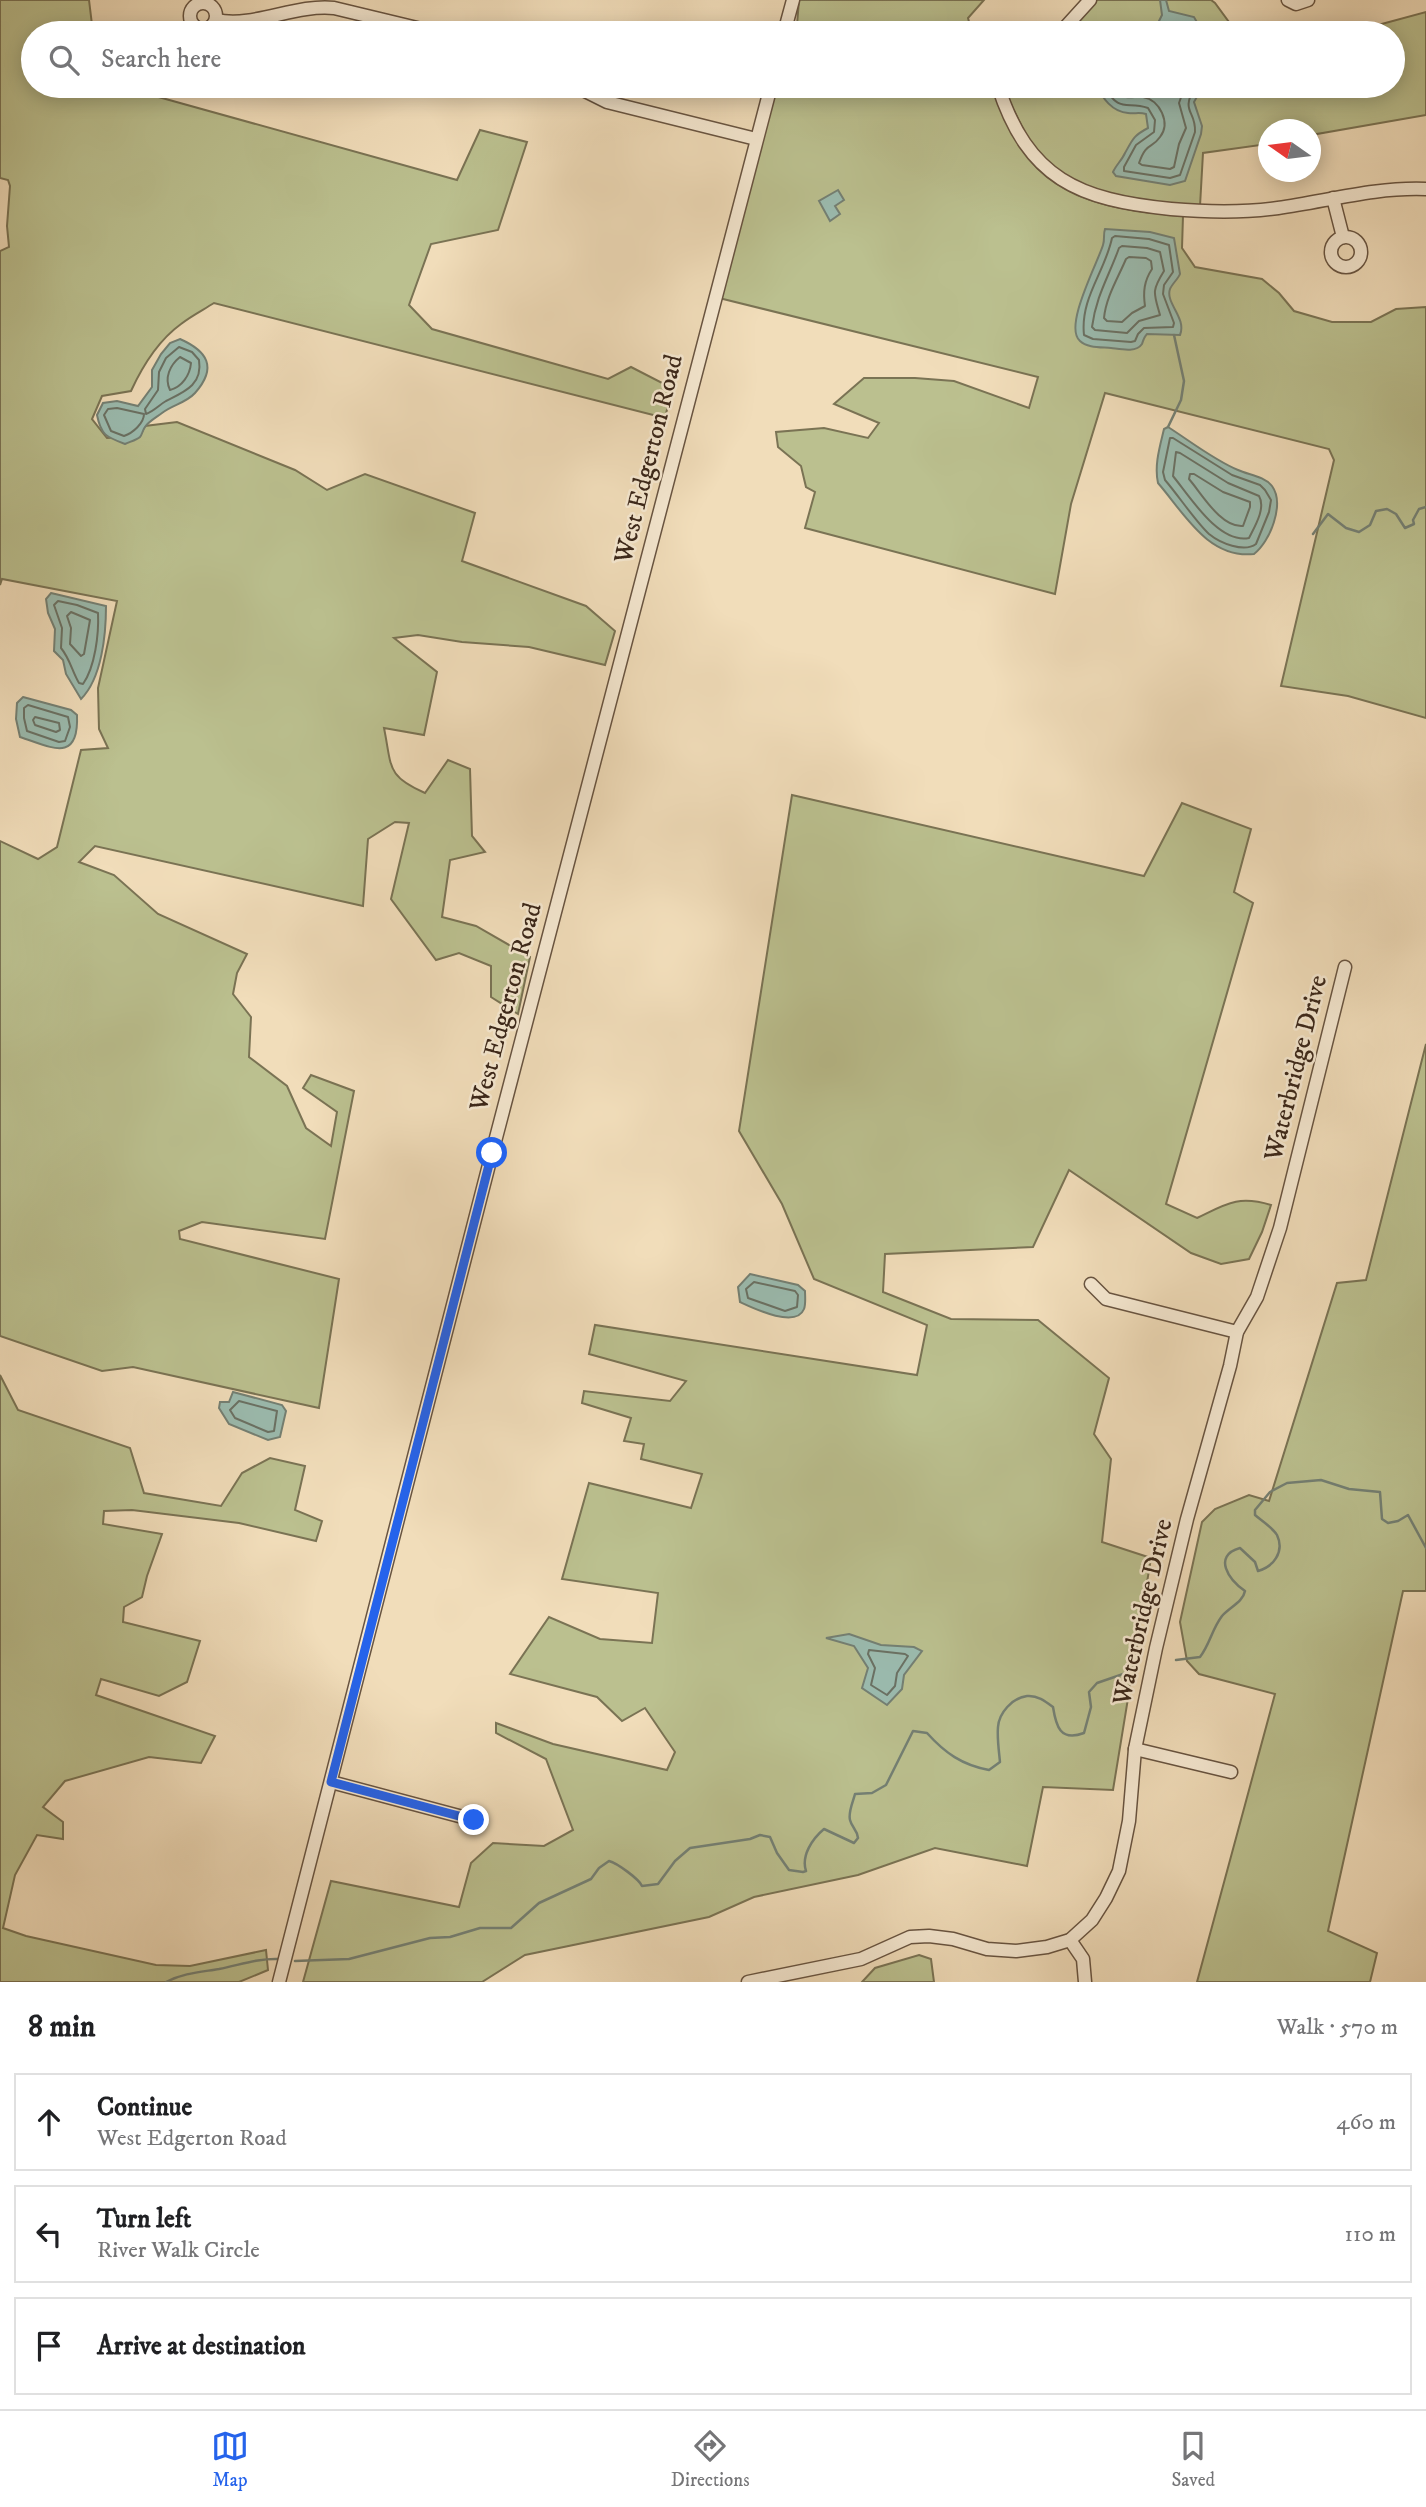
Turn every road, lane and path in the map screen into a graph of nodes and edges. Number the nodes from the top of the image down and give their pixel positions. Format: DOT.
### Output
graph roads {
  1 [pos="793,0"];
  2 [pos="1090,0"];
  3 [pos="1288,0"];
  4 [pos="1308,0"];
  5 [pos="216,20"];
  6 [pos="223,21"];
  7 [pos="247,21"];
  8 [pos="386,21"];
  9 [pos="787,21"];
  10 [pos="1071,21"];
  11 [pos="599,98"];
  12 [pos="768,98"];
  13 [pos="1003,98"];
  14 [pos="756,139"];
  15 [pos="1426,189"];
  16 [pos="1333,198"];
  17 [pos="1343,237"];
  18 [pos="1345,967"];
  19 [pos="1091,1284"];
  20 [pos="1237,1332"];
  21 [pos="1135,1749"];
  22 [pos="1231,1772"];
  23 [pos="331,1782"];
  24 [pos="474,1820"];
  25 [pos="1070,1940"];
  26 [pos="279,1982"];
  27 [pos="748,1982"];
  28 [pos="1085,1982"];
  1 -- 9 [label="street"];
  2 -- 10 [label="street"];
  3 -- 4 [label="street"];
  5 -- 6 [label="street"];
  7 -- 8 [label="street"];
  11 -- 14 [label="street"];
  12 -- 14 [label="street, West Edgerton Road"];
  13 -- 16 [label="street"];
  14 -- 23 [label="street, West Edgerton Road"];
  15 -- 16 [label="street"];
  16 -- 17 [label="street"];
  18 -- 20 [label="street, Waterbridge Drive"];
  19 -- 20 [label="street"];
  20 -- 21 [label="street, Waterbridge Drive"];
  21 -- 22 [label="street"];
  21 -- 25 [label="street, Waterbridge Drive"];
  23 -- 24 [label="street"];
  23 -- 26 [label="street, West Edgerton Road"];
  25 -- 27 [label="street"];
  25 -- 28 [label="street"];
}
